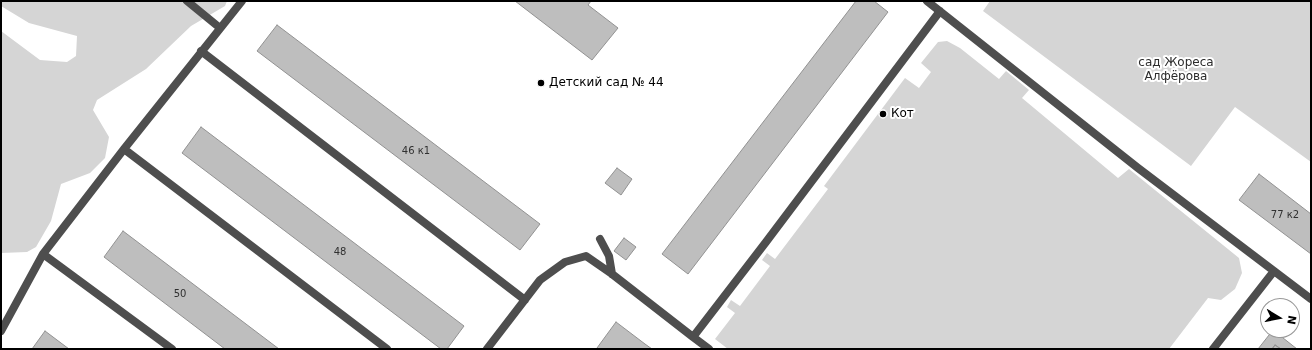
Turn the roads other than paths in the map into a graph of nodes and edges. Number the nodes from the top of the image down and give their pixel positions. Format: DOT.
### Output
graph roads {
  1 [pos="187,1"];
  2 [pos="242,1"];
  3 [pos="927,1"];
  4 [pos="940,11"];
  5 [pos="220,28"];
  6 [pos="202,51"];
  7 [pos="124,149"];
  8 [pos="600,239"];
  9 [pos="43,254"];
  10 [pos="1274,271"];
  11 [pos="612,274"];
  12 [pos="1311,299"];
  13 [pos="525,300"];
  14 [pos="1,331"];
  15 [pos="693,337"];
  16 [pos="172,349"];
  17 [pos="387,349"];
  18 [pos="487,349"];
  19 [pos="709,349"];
  20 [pos="1213,349"];
  1 -- 5 [label="lane"];
  2 -- 5 [label="lane"];
  3 -- 4 [label="lane"];
  4 -- 10 [label="lane"];
  4 -- 15 [label="lane"];
  5 -- 6 [label="lane"];
  6 -- 7 [label="lane"];
  6 -- 13 [label="lane"];
  7 -- 9 [label="lane"];
  7 -- 17 [label="lane"];
  8 -- 11 [label="lane"];
  9 -- 14 [label="lane"];
  9 -- 16 [label="lane"];
  10 -- 12 [label="lane"];
  10 -- 20 [label="lane"];
  11 -- 13 [label="lane"];
  11 -- 15 [label="lane"];
  13 -- 18 [label="lane"];
  15 -- 19 [label="lane"];
}
